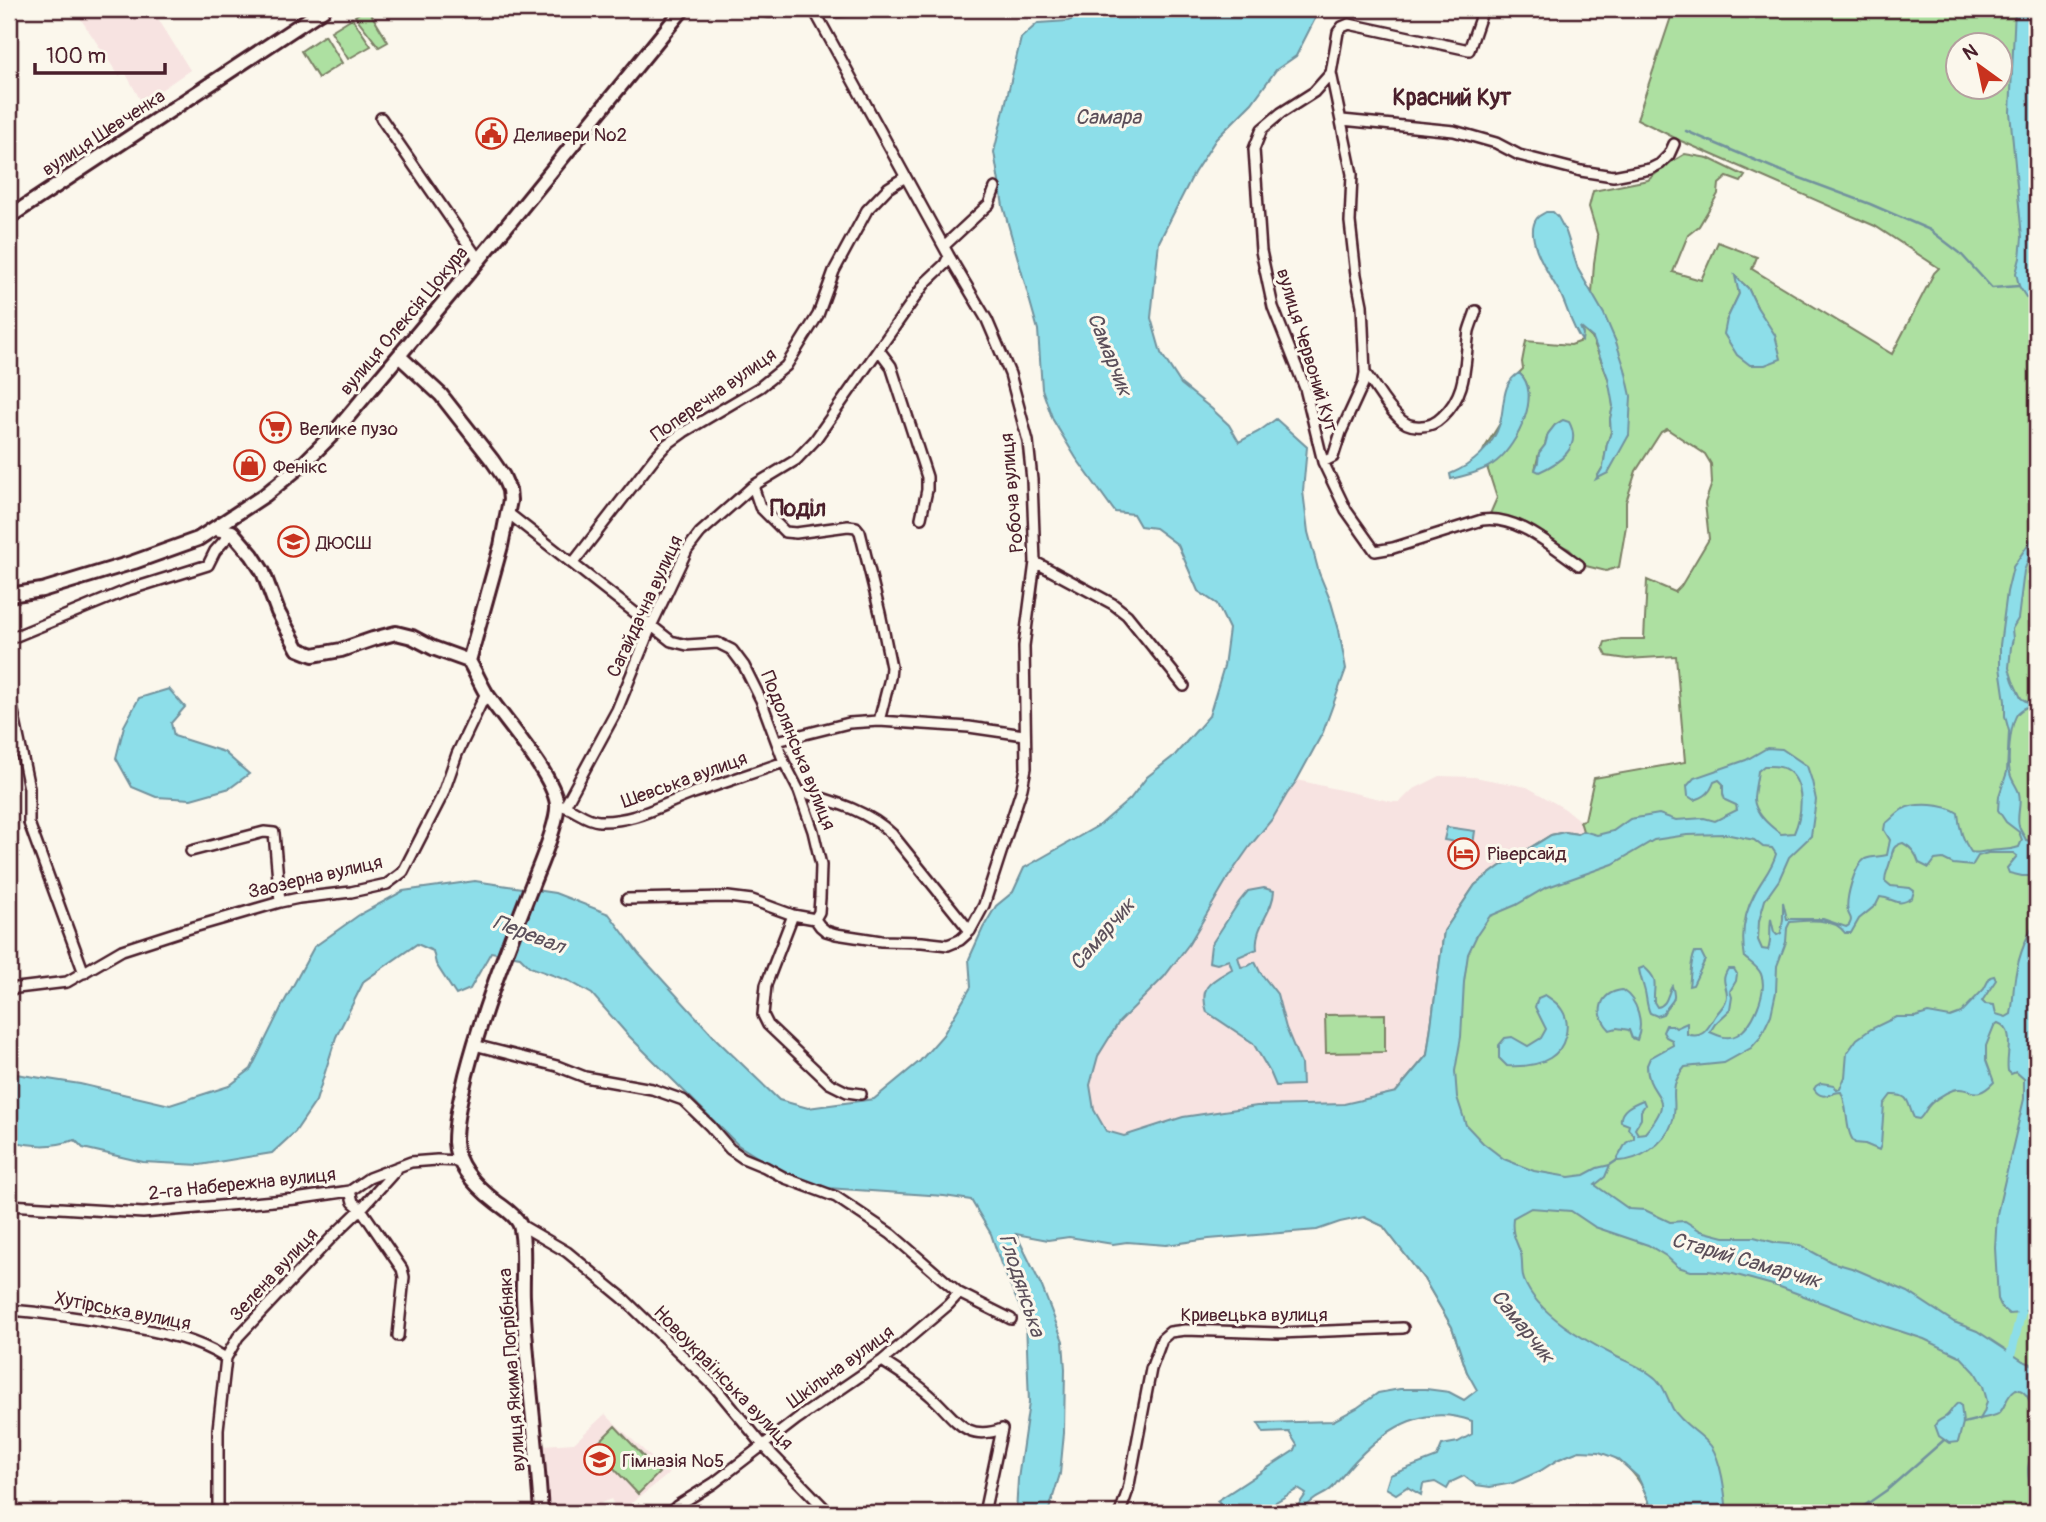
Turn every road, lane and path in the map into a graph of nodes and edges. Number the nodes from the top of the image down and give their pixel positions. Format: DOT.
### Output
graph roads {
  1 [pos="683,9"];
  2 [pos="750,9"];
  3 [pos="780,9"];
  4 [pos="812,9"];
  5 [pos="856,9"];
  6 [pos="1483,9"];
  7 [pos="317,11"];
  8 [pos="1331,73"];
  9 [pos="381,118"];
  10 [pos="1342,120"];
  11 [pos="1674,144"];
  12 [pos="905,177"];
  13 [pos="995,188"];
  14 [pos="9,217"];
  15 [pos="944,246"];
  16 [pos="949,256"];
  17 [pos="479,260"];
  18 [pos="1476,311"];
  19 [pos="879,351"];
  20 [pos="399,356"];
  21 [pos="1365,373"];
  22 [pos="1323,462"];
  23 [pos="753,486"];
  24 [pos="508,513"];
  25 [pos="922,517"];
  26 [pos="216,529"];
  27 [pos="232,532"];
  28 [pos="1035,562"];
  29 [pos="573,563"];
  30 [pos="1579,565"];
  31 [pos="9,595"];
  32 [pos="652,624"];
  33 [pos="9,639"];
  34 [pos="469,660"];
  35 [pos="1184,686"];
  36 [pos="9,692"];
  37 [pos="486,693"];
  38 [pos="879,721"];
  39 [pos="1024,735"];
  40 [pos="777,741"];
  41 [pos="784,762"];
  42 [pos="799,791"];
  43 [pos="561,805"];
  44 [pos="191,850"];
  45 [pos="627,899"];
  46 [pos="280,902"];
  47 [pos="793,915"];
  48 [pos="815,919"];
  49 [pos="970,931"];
  50 [pos="84,973"];
  51 [pos="9,989"];
  52 [pos="474,1045"];
  53 [pos="861,1094"];
  54 [pos="461,1161"];
  55 [pos="399,1166"];
  56 [pos="350,1191"];
  57 [pos="9,1205"];
  58 [pos="361,1209"];
  59 [pos="519,1224"];
  60 [pos="959,1293"];
  61 [pos="9,1310"];
  62 [pos="1011,1319"];
  63 [pos="1403,1328"];
  64 [pos="398,1336"];
  65 [pos="226,1357"];
  66 [pos="882,1361"];
  67 [pos="762,1444"];
  68 [pos="218,1513"];
  69 [pos="541,1513"];
  70 [pos="670,1513"];
  71 [pos="829,1513"];
  72 [pos="984,1513"];
  73 [pos="1120,1513"];
  1 -- 17 [label="street, вулиця Олексія Цокура"];
  2 -- 3 [label="street"];
  4 -- 5 [label="street"];
  4 -- 12 [label="street, Робоча вулиця"];
  6 -- 8 [label="street, вулиця Червоний Кут"];
  7 -- 14 [label="street, вулиця Шевченка"];
  8 -- 10 [label="street, вулиця Червоний Кут"];
  8 -- 22 [label="street, вулиця Червоний Кут"];
  9 -- 17 [label="street"];
  10 -- 11 [label="street"];
  10 -- 21 [label="street, вулиця Червоний Кут"];
  12 -- 15 [label="street, Робоча вулиця"];
  12 -- 29 [label="street, Поперечна вулиця"];
  13 -- 15 [label="street"];
  15 -- 16 [label="street, Робоча вулиця"];
  16 -- 19 [label="street, Сагайдачна вулиця"];
  16 -- 28 [label="street, Робоча вулиця"];
  17 -- 20 [label="street, вулиця Олексія Цокура"];
  18 -- 21 [label="street"];
  19 -- 23 [label="street, Сагайдачна вулиця"];
  19 -- 25 [label="street"];
  20 -- 24 [label="street"];
  20 -- 26 [label="street, вулиця Олексія Цокура"];
  21 -- 22 [label="street, вулиця Червоний Кут"];
  22 -- 30 [label="street, вулиця Червоний Кут"];
  23 -- 32 [label="street, Сагайдачна вулиця"];
  23 -- 38 [label="street"];
  24 -- 29 [label="street, Подолянська вулиця"];
  24 -- 34 [label="street"];
  26 -- 27 [label="street"];
  26 -- 31 [label="street, вулиця Олексія Цокура"];
  27 -- 33 [label="street"];
  27 -- 34 [label="street"];
  28 -- 35 [label="street"];
  28 -- 39 [label="street, Робоча вулиця"];
  29 -- 32 [label="street, Подолянська вулиця"];
  32 -- 40 [label="street, Подолянська вулиця"];
  32 -- 43 [label="street, Сагайдачна вулиця"];
  34 -- 37 [label="street"];
  36 -- 50 [label="street"];
  37 -- 43 [label="street"];
  37 -- 46 [label="street, Заозерна вулиця"];
  38 -- 39 [label="street"];
  38 -- 40 [label="street"];
  39 -- 49 [label="street, Робоча вулиця"];
  40 -- 41 [label="street, Подолянська вулиця"];
  41 -- 42 [label="street, Подолянська вулиця"];
  41 -- 43 [label="street, Шевська вулиця"];
  42 -- 48 [label="street, Подолянська вулиця"];
  42 -- 49 [label="street"];
  43 -- 52 [label="street, Сагайдачна вулиця"];
  44 -- 46 [label="street"];
  45 -- 47 [label="street"];
  46 -- 50 [label="street, Заозерна вулиця"];
  47 -- 48 [label="street"];
  47 -- 53 [label="street"];
  48 -- 49 [label="street"];
  50 -- 51 [label="street, Заозерна вулиця"];
  52 -- 54 [label="street"];
  52 -- 60 [label="street"];
  54 -- 55 [label="street, 2-га Набережна вулиця"];
  54 -- 59 [label="street"];
  55 -- 56 [label="street, 2-га Набережна вулиця"];
  55 -- 58 [label="street, Зелена вулиця"];
  56 -- 57 [label="street, 2-га Набережна вулиця"];
  56 -- 58 [label="street"];
  58 -- 64 [label="street"];
  58 -- 65 [label="street, Зелена вулиця"];
  59 -- 67 [label="street, Новоукраїнська вулиця"];
  59 -- 69 [label="street, вулиця Якима Погрібняка"];
  60 -- 62 [label="street"];
  60 -- 66 [label="street, Шкільна вулиця"];
  61 -- 65 [label="street, Хутірська вулиця"];
  63 -- 73 [label="street, Кривецька вулиця"];
  65 -- 68 [label="street, Зелена вулиця"];
  66 -- 67 [label="street, Шкільна вулиця"];
  66 -- 72 [label="street"];
  67 -- 70 [label="street, Шкільна вулиця"];
  67 -- 71 [label="street, Новоукраїнська вулиця"];
}
